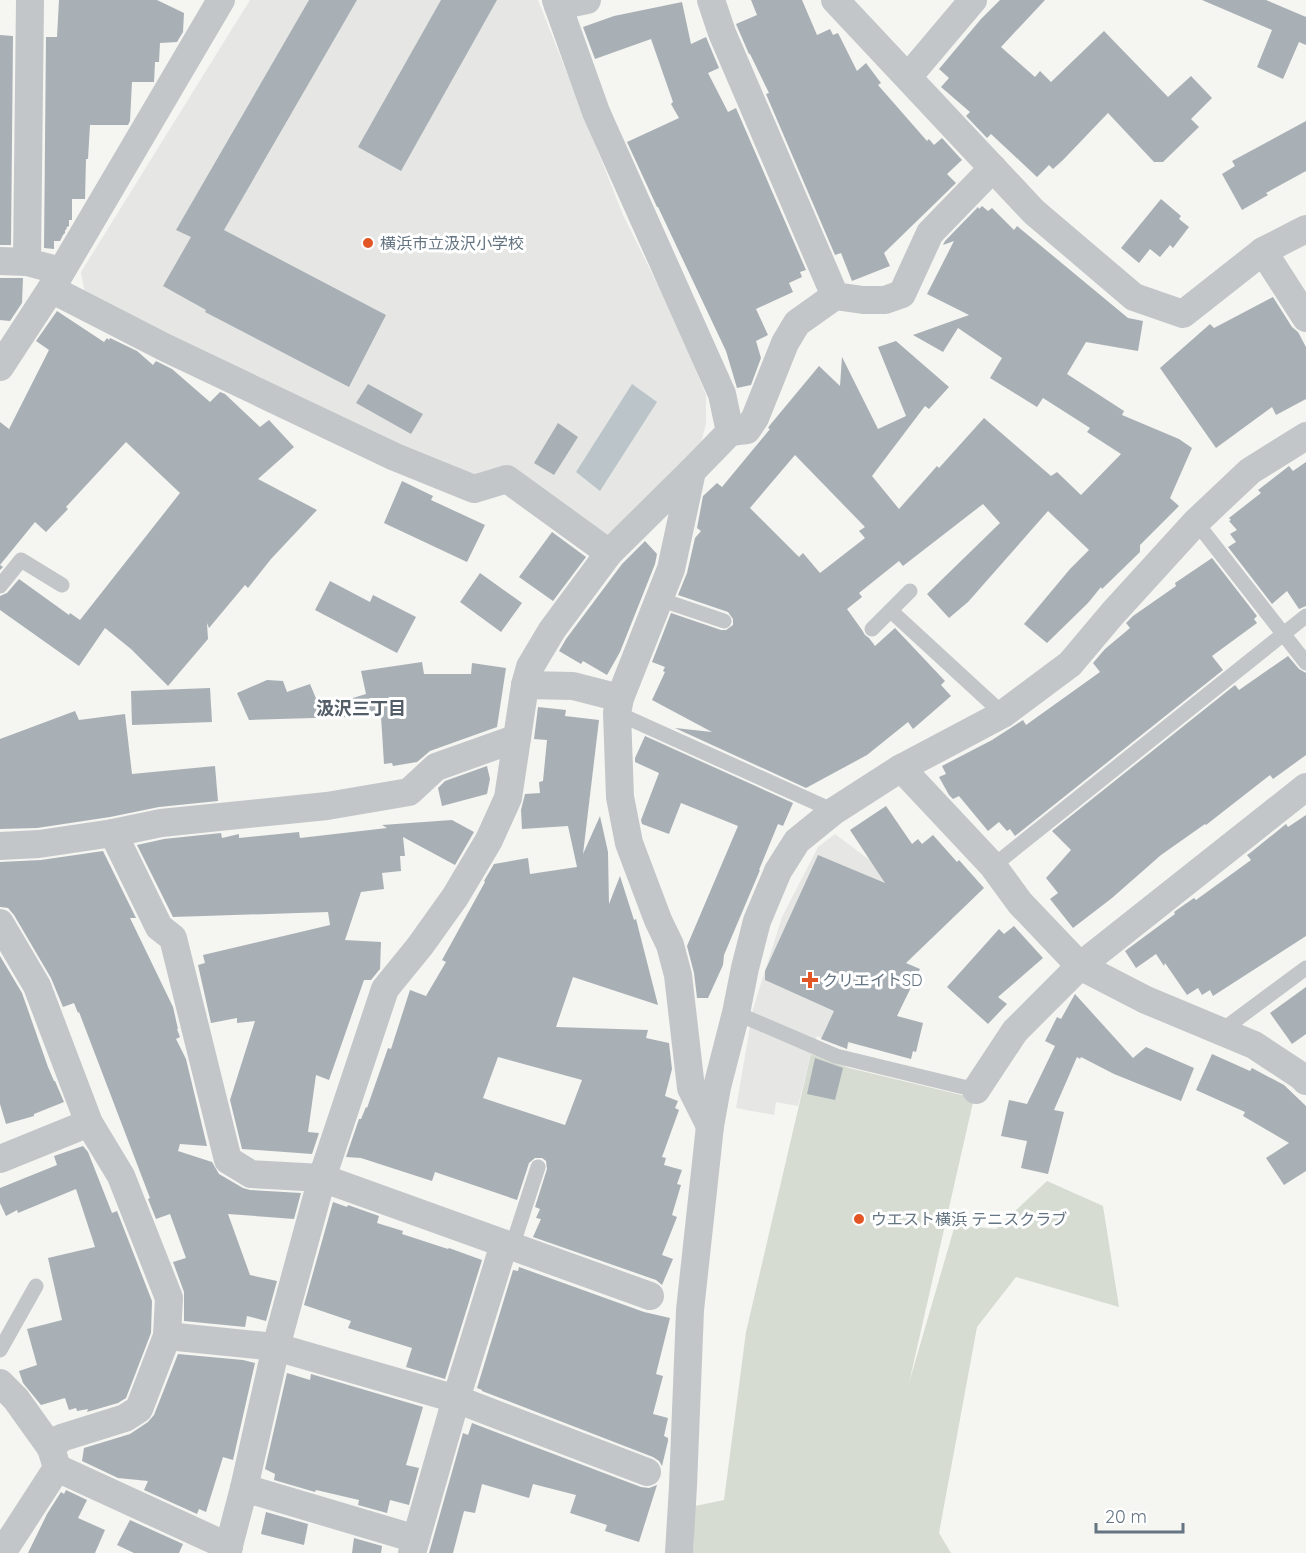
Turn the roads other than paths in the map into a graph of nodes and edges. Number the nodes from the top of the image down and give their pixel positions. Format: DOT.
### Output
graph roads {
  1 [pos="30,0"];
  2 [pos="587,0"];
  3 [pos="711,0"];
  4 [pos="835,0"];
  5 [pos="973,0"];
  6 [pos="210,3"];
  7 [pos="557,3"];
  8 [pos="908,77"];
  9 [pos="993,168"];
  10 [pos="1306,229"];
  11 [pos="1263,251"];
  12 [pos="14,262"];
  13 [pos="56,280"];
  14 [pos="835,296"];
  15 [pos="1306,318"];
  16 [pos="0,368"];
  17 [pos="730,432"];
  18 [pos="1306,436"];
  19 [pos="692,471"];
  20 [pos="1196,522"];
  21 [pos="609,553"];
  22 [pos="62,585"];
  23 [pos="0,586"];
  24 [pos="910,591"];
  25 [pos="659,600"];
  26 [pos="891,611"];
  27 [pos="1306,616"];
  28 [pos="724,621"];
  29 [pos="872,629"];
  30 [pos="1284,633"];
  31 [pos="1306,663"];
  32 [pos="525,685"];
  33 [pos="618,706"];
  34 [pos="1003,714"];
  35 [pos="517,738"];
  36 [pos="902,768"];
  37 [pos="1306,786"];
  38 [pos="834,811"];
  39 [pos="113,833"];
  40 [pos="0,846"];
  41 [pos="993,866"];
  42 [pos="0,923"];
  43 [pos="1080,966"];
  44 [pos="1306,968"];
  45 [pos="736,1013"];
  46 [pos="1221,1031"];
  47 [pos="1306,1081"];
  48 [pos="976,1090"];
  49 [pos="89,1123"];
  50 [pos="710,1126"];
  51 [pos="0,1159"];
  52 [pos="538,1167"];
  53 [pos="322,1178"];
  54 [pos="508,1246"];
  55 [pos="36,1286"];
  56 [pos="650,1296"];
  57 [pos="167,1336"];
  58 [pos="276,1347"];
  59 [pos="0,1350"];
  60 [pos="0,1383"];
  61 [pos="456,1399"];
  62 [pos="54,1458"];
  63 [pos="647,1472"];
  64 [pos="244,1488"];
  65 [pos="414,1546"];
  66 [pos="228,1550"];
  67 [pos="2,1553"];
  68 [pos="679,1553"];
  1 -- 12 [label="street"];
  2 -- 7 [label="street"];
  3 -- 14 [label="street"];
  4 -- 8 [label="street"];
  5 -- 8 [label="street"];
  6 -- 13 [label="street"];
  7 -- 17 [label="street"];
  8 -- 9 [label="street"];
  9 -- 11 [label="street"];
  9 -- 14 [label="street"];
  10 -- 11 [label="street"];
  11 -- 15 [label="street"];
  12 -- 13 [label="street"];
  13 -- 16 [label="street"];
  13 -- 21 [label="street"];
  14 -- 17 [label="street"];
  17 -- 19 [label="street"];
  18 -- 20 [label="street"];
  19 -- 21 [label="street"];
  19 -- 25 [label="street"];
  20 -- 30 [label="lane"];
  20 -- 34 [label="street"];
  21 -- 32 [label="street"];
  22 -- 23 [label="lane"];
  24 -- 26 [label="lane"];
  25 -- 28 [label="lane"];
  25 -- 33 [label="street"];
  26 -- 29 [label="lane"];
  26 -- 34 [label="lane"];
  27 -- 30 [label="lane"];
  30 -- 31 [label="lane"];
  30 -- 41 [label="lane"];
  32 -- 33 [label="street"];
  32 -- 35 [label="street"];
  33 -- 38 [label="lane"];
  33 -- 50 [label="street"];
  34 -- 36 [label="street"];
  35 -- 39 [label="street"];
  35 -- 53 [label="street"];
  36 -- 38 [label="street"];
  36 -- 41 [label="street"];
  37 -- 43 [label="street"];
  38 -- 45 [label="street"];
  39 -- 40 [label="street"];
  39 -- 53 [label="street"];
  41 -- 43 [label="street"];
  42 -- 49 [label="street"];
  43 -- 46 [label="street"];
  43 -- 48 [label="street"];
  44 -- 46 [label="lane"];
  45 -- 48 [label="lane"];
  45 -- 50 [label="street"];
  46 -- 47 [label="street"];
  49 -- 51 [label="street"];
  49 -- 57 [label="street"];
  50 -- 68 [label="street"];
  52 -- 54 [label="lane"];
  53 -- 54 [label="street"];
  53 -- 58 [label="street"];
  54 -- 56 [label="street"];
  54 -- 61 [label="street"];
  55 -- 59 [label="lane"];
  57 -- 58 [label="street"];
  57 -- 62 [label="street"];
  58 -- 61 [label="street"];
  58 -- 64 [label="street"];
  60 -- 62 [label="street"];
  61 -- 63 [label="street"];
  61 -- 65 [label="street"];
  62 -- 66 [label="street"];
  62 -- 67 [label="street"];
  64 -- 65 [label="street"];
  64 -- 66 [label="street"];
}
